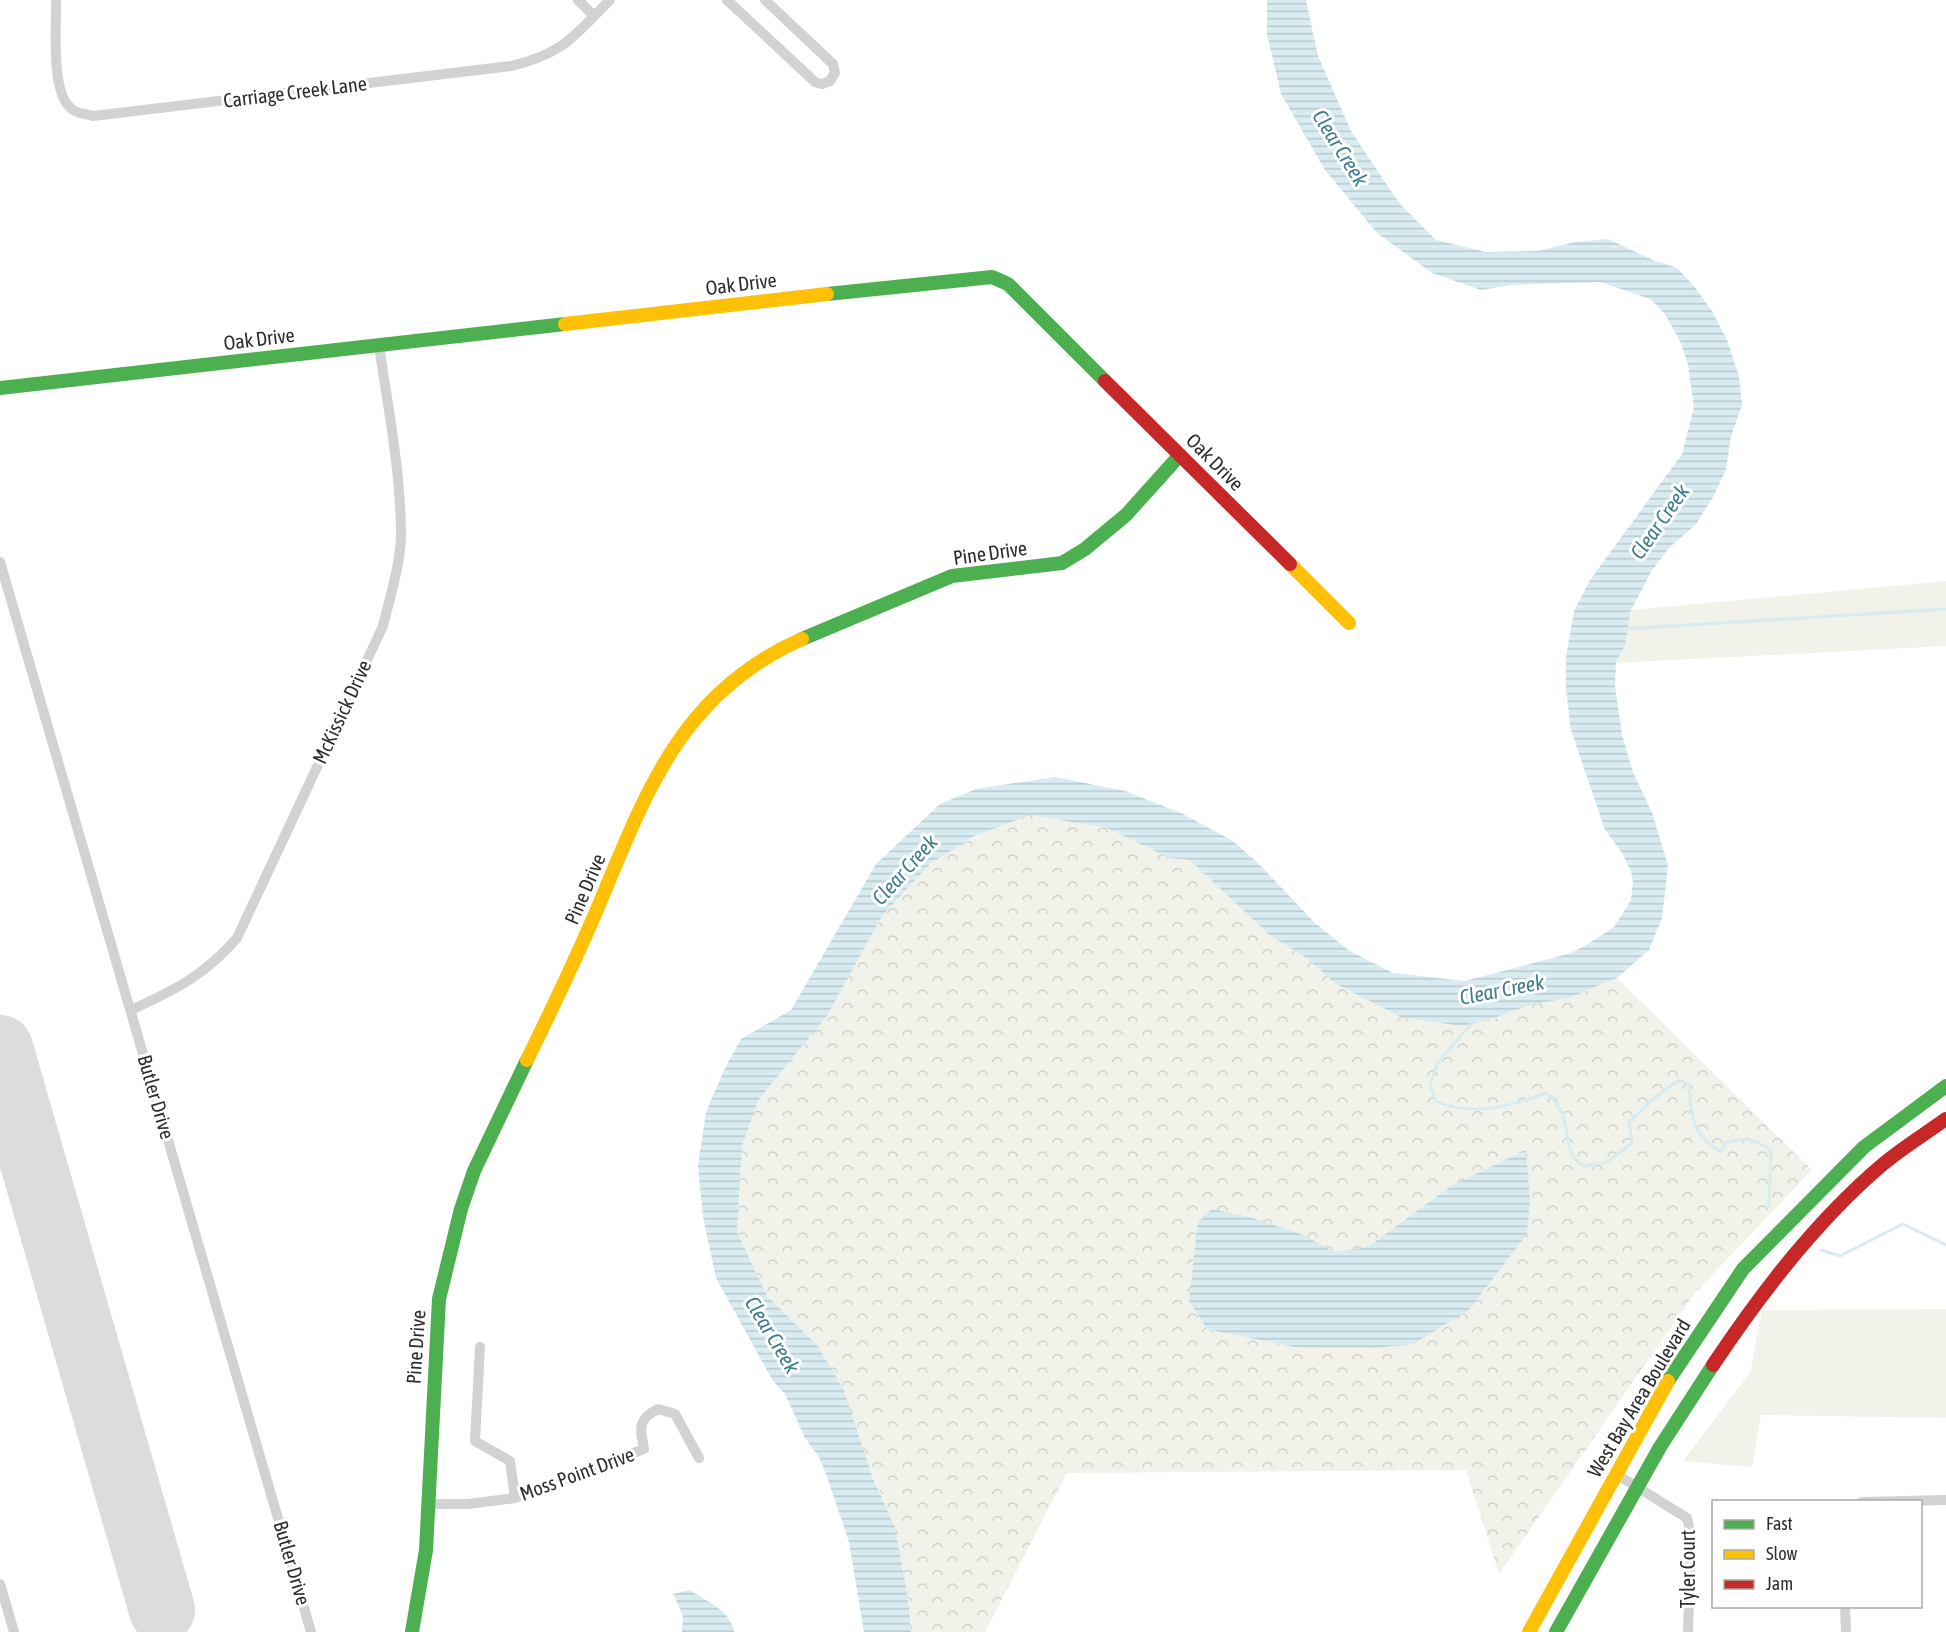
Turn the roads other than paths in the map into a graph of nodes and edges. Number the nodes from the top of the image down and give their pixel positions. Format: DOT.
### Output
graph roads {
  1 [pos="56,0"];
  2 [pos="578,0"];
  3 [pos="610,0"];
  4 [pos="727,0"];
  5 [pos="765,0"];
  6 [pos="594,16"];
  7 [pos="379,345"];
  8 [pos="0,388"];
  9 [pos="1180,454"];
  10 [pos="0,561"];
  11 [pos="1349,623"];
  12 [pos="131,1010"];
  13 [pos="1946,1086"];
  14 [pos="1946,1119"];
  15 [pos="480,1347"];
  16 [pos="699,1458"];
  17 [pos="1616,1474"];
  18 [pos="1636,1486"];
  19 [pos="515,1498"];
  20 [pos="1946,1500"];
  21 [pos="1922,1501"];
  22 [pos="428,1504"];
  23 [pos="0,1584"];
  24 [pos="1845,1608"];
  25 [pos="14,1632"];
  26 [pos="311,1632"];
  27 [pos="412,1632"];
  28 [pos="1528,1632"];
  29 [pos="1556,1632"];
  30 [pos="1688,1632"];
  31 [pos="1846,1632"];
  1 -- 6 [label="street, Carriage Creek Lane"];
  2 -- 6 [label="street"];
  3 -- 6 [label="street, Carriage Creek Lane"];
  4 -- 5 [label="street"];
  7 -- 8 [label="street, Oak Drive"];
  7 -- 9 [label="street, Oak Drive"];
  7 -- 12 [label="street, McKissick Drive"];
  9 -- 11 [label="street, Oak Drive"];
  9 -- 22 [label="street, Pine Drive"];
  10 -- 12 [label="street, Butler Drive"];
  12 -- 26 [label="street, Butler Drive"];
  13 -- 17 [label="street, West Bay Area Boulevard"];
  14 -- 18 [label="street"];
  15 -- 19 [label="street"];
  16 -- 19 [label="street, Moss Point Drive"];
  17 -- 18 [label="street, Tyler Court"];
  17 -- 28 [label="street, West Bay Area Boulevard"];
  18 -- 29 [label="street"];
  18 -- 30 [label="street, Tyler Court"];
  19 -- 22 [label="street, Moss Point Drive"];
  20 -- 21 [label="street"];
  22 -- 27 [label="street, Pine Drive"];
  23 -- 25 [label="street"];
  24 -- 31 [label="street"];
}
